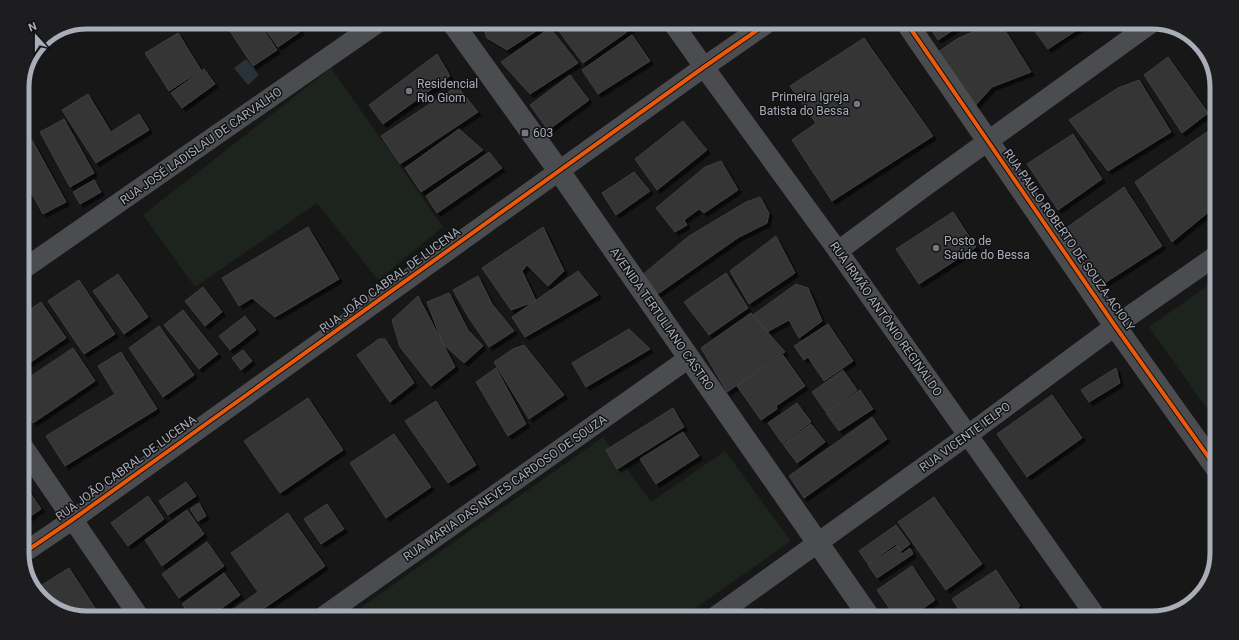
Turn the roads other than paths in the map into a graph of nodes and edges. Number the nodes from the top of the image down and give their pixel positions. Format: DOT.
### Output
graph roads {
  1 [pos="369,29"];
  2 [pos="457,29"];
  3 [pos="677,29"];
  4 [pos="759,29"];
  5 [pos="911,29"];
  6 [pos="1143,29"];
  7 [pos="704,67"];
  8 [pos="989,141"];
  9 [pos="558,171"];
  10 [pos="838,251"];
  11 [pos="1210,260"];
  12 [pos="29,265"];
  13 [pos="1115,326"];
  14 [pos="689,358"];
  15 [pos="968,435"];
  16 [pos="29,456"];
  17 [pos="1210,459"];
  18 [pos="72,520"];
  19 [pos="818,542"];
  20 [pos="29,549"];
  21 [pos="135,611"];
  22 [pos="331,611"];
  23 [pos="723,611"];
  24 [pos="865,611"];
  25 [pos="1092,611"];
  1 -- 12 [label="street, RUA JOSÉ LADISLAU DE CARVALHO"];
  2 -- 9 [label="street, AVENIDA TERTULIANO CASTRO"];
  3 -- 7 [label="street, RUA IRMÃO ANTÔNIO REGINALDO"];
  4 -- 7 [label="street, RUA JOÃO CABRAL DE LUCENA"];
  5 -- 8 [label="street, RUA PAULO ROBERTO DE SOUZA ACIOLY"];
  6 -- 8 [label="street"];
  7 -- 9 [label="street, RUA JOÃO CABRAL DE LUCENA"];
  7 -- 10 [label="street, RUA IRMÃO ANTÔNIO REGINALDO"];
  8 -- 10 [label="street"];
  8 -- 13 [label="street, RUA PAULO ROBERTO DE SOUZA ACIOLY"];
  9 -- 14 [label="street, AVENIDA TERTULIANO CASTRO"];
  9 -- 18 [label="street, RUA JOÃO CABRAL DE LUCENA"];
  10 -- 15 [label="street, RUA IRMÃO ANTÔNIO REGINALDO"];
  11 -- 13 [label="street, RUA VICENTE IELPO"];
  13 -- 15 [label="street, RUA VICENTE IELPO"];
  13 -- 17 [label="street, RUA PAULO ROBERTO DE SOUZA ACIOLY"];
  14 -- 19 [label="street, AVENIDA TERTULIANO CASTRO"];
  14 -- 22 [label="street, RUA MARIA DAS NEVES CARDOSO DE SOUZA"];
  15 -- 19 [label="street, RUA VICENTE IELPO"];
  15 -- 25 [label="street, RUA IRMÃO ANTÔNIO REGINALDO"];
  16 -- 18 [label="street"];
  18 -- 20 [label="street, RUA JOÃO CABRAL DE LUCENA"];
  18 -- 21 [label="street"];
  19 -- 23 [label="street, RUA VICENTE IELPO"];
  19 -- 24 [label="street, AVENIDA TERTULIANO CASTRO"];
}
